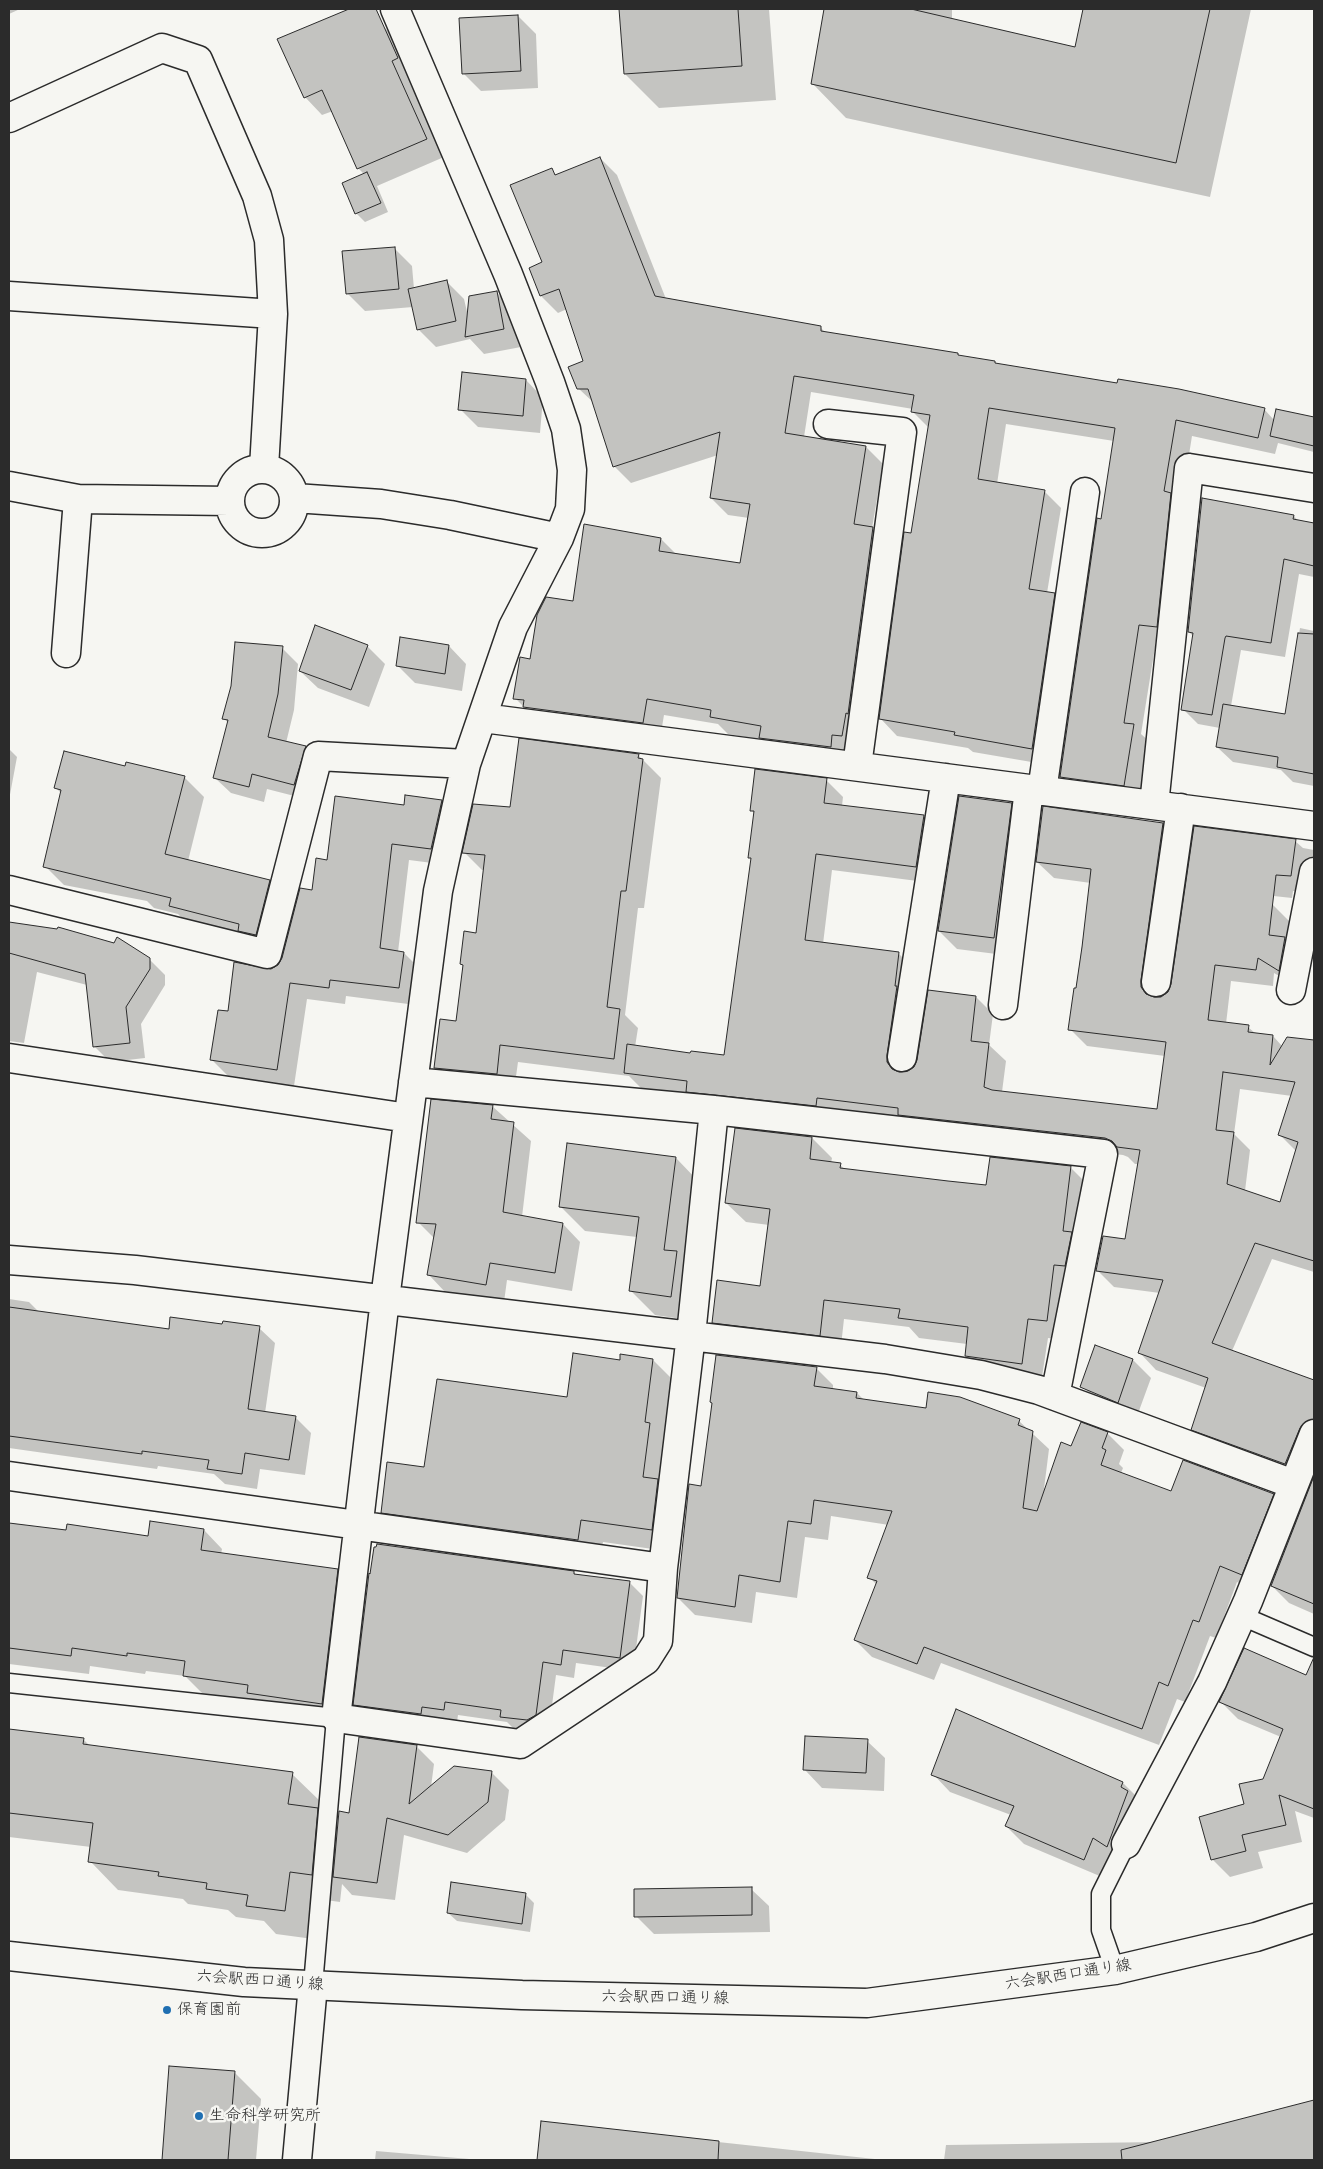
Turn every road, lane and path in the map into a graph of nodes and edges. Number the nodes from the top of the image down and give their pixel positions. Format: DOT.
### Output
graph roads {
  1 [pos="395,9"];
  2 [pos="9,118"];
  3 [pos="9,296"];
  4 [pos="273,314"];
  5 [pos="828,424"];
  6 [pos="264,468"];
  7 [pos="9,486"];
  8 [pos="1314,488"];
  9 [pos="1085,492"];
  10 [pos="295,498"];
  11 [pos="78,499"];
  12 [pos="229,501"];
  13 [pos="559,538"];
  14 [pos="66,653"];
  15 [pos="483,718"];
  16 [pos="466,764"];
  17 [pos="857,766"];
  18 [pos="946,778"];
  19 [pos="1036,790"];
  20 [pos="1154,805"];
  21 [pos="1181,808"];
  22 [pos="1314,826"];
  23 [pos="1314,872"];
  24 [pos="9,890"];
  25 [pos="1156,982"];
  26 [pos="1291,990"];
  27 [pos="1003,1005"];
  28 [pos="902,1057"];
  29 [pos="9,1058"];
  30 [pos="413,1082"];
  31 [pos="714,1110"];
  32 [pos="408,1118"];
  33 [pos="9,1260"];
  34 [pos="385,1299"];
  35 [pos="691,1336"];
  36 [pos="1055,1396"];
  37 [pos="1314,1434"];
  38 [pos="9,1476"];
  39 [pos="1294,1484"];
  40 [pos="358,1524"];
  41 [pos="663,1568"];
  42 [pos="1242,1616"];
  43 [pos="1314,1647"];
  44 [pos="9,1683"];
  45 [pos="336,1718"];
  46 [pos="1126,1844"];
  47 [pos="1314,1918"];
  48 [pos="9,1956"];
  49 [pos="1116,1970"];
  50 [pos="313,1985"];
  51 [pos="297,2160"];
  1 -- 13 [label="street"];
  2 -- 4 [label="street"];
  3 -- 4 [label="street"];
  4 -- 6 [label="street"];
  5 -- 17 [label="street"];
  6 -- 10 [label="street"];
  6 -- 12 [label="street"];
  7 -- 11 [label="street"];
  8 -- 20 [label="street"];
  9 -- 19 [label="street"];
  10 -- 12 [label="street"];
  10 -- 13 [label="street"];
  11 -- 12 [label="street"];
  11 -- 14 [label="street"];
  13 -- 15 [label="street"];
  15 -- 16 [label="street"];
  15 -- 17 [label="street"];
  16 -- 24 [label="street"];
  16 -- 30 [label="street"];
  17 -- 18 [label="street"];
  18 -- 19 [label="street"];
  18 -- 28 [label="street"];
  19 -- 20 [label="street"];
  19 -- 27 [label="street"];
  20 -- 21 [label="street"];
  21 -- 22 [label="street"];
  21 -- 25 [label="street"];
  23 -- 26 [label="street"];
  29 -- 32 [label="street"];
  30 -- 31 [label="street"];
  30 -- 32 [label="street"];
  31 -- 35 [label="street"];
  31 -- 36 [label="street"];
  32 -- 34 [label="street"];
  33 -- 34 [label="street"];
  34 -- 35 [label="street"];
  34 -- 40 [label="street"];
  35 -- 36 [label="street"];
  35 -- 41 [label="street"];
  36 -- 39 [label="street"];
  37 -- 39 [label="street"];
  38 -- 40 [label="street"];
  39 -- 42 [label="street"];
  40 -- 41 [label="street"];
  40 -- 45 [label="street"];
  41 -- 45 [label="street"];
  42 -- 43 [label="lane"];
  42 -- 46 [label="street"];
  44 -- 45 [label="lane"];
  45 -- 50 [label="lane"];
  46 -- 49 [label="lane"];
  47 -- 49 [label="street, 六会駅西口通り線"];
  48 -- 50 [label="street, 六会駅西口通り線"];
  49 -- 50 [label="street, 六会駅西口通り線"];
  50 -- 51 [label="street"];
}
